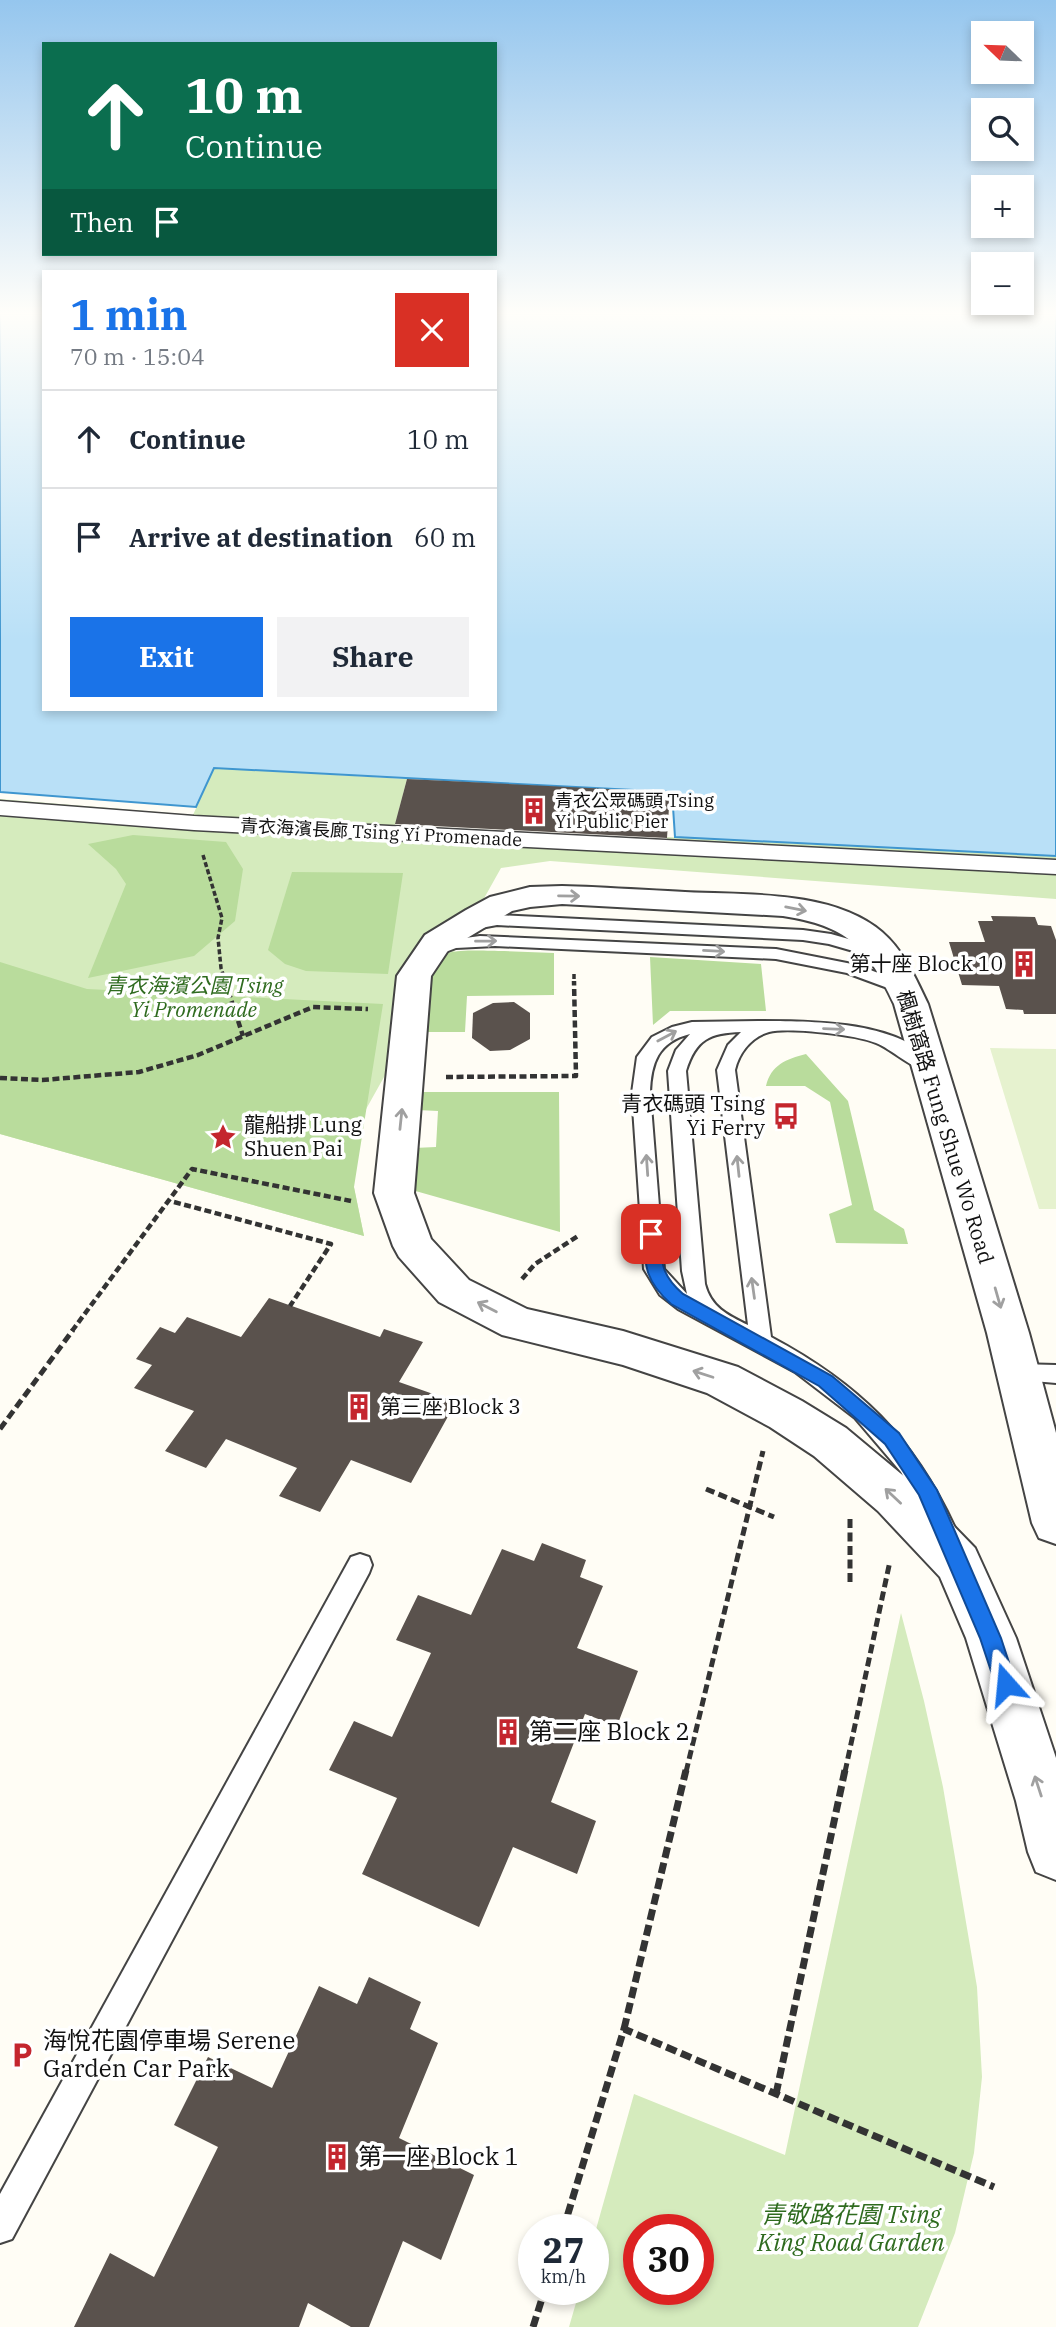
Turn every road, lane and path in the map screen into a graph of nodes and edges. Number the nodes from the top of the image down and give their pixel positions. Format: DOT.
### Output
graph roads {
  1 [pos="0,808"];
  2 [pos="194,823"];
  3 [pos="1056,867"];
  4 [pos="423,960"];
  5 [pos="574,963"];
  6 [pos="904,989"];
  7 [pos="377,1010"];
  8 [pos="712,1027"];
  9 [pos="766,1028"];
  10 [pos="243,1036"];
  11 [pos="930,1069"];
  12 [pos="0,1077"];
  13 [pos="405,1077"];
  14 [pos="174,1202"];
  15 [pos="356,1202"];
  16 [pos="578,1236"];
  17 [pos="518,1283"];
  18 [pos="290,1306"];
  19 [pos="727,1325"];
  20 [pos="761,1343"];
  21 [pos="1037,1374"];
  22 [pos="0,1429"];
  23 [pos="765,1445"];
  24 [pos="706,1489"];
  25 [pos="850,1515"];
  26 [pos="774,1517"];
  27 [pos="1056,1523"];
  28 [pos="890,1558"];
  29 [pos="958,1563"];
  30 [pos="360,1564"];
  31 [pos="850,1583"];
  32 [pos="1056,1852"];
  33 [pos="624,2029"];
  34 [pos="776,2094"];
  35 [pos="994,2187"];
  36 [pos="568,2214"];
  37 [pos="0,2227"];
  38 [pos="540,2305"];
  39 [pos="533,2327"];
  1 -- 2 [label="street, 青衣海濱長廊 Tsing Yi Promenade"];
  2 -- 3 [label="street, 青衣海濱長廊 Tsing Yi Promenade"];
  2 -- 10 [label="path"];
  4 -- 6 [label="lane, one-way"];
  4 -- 6 [label="street, 楓樹窩路 Fung Shue Wo Road, one-way"];
  4 -- 13 [label="street, 楓樹窩路 Fung Shue Wo Road"];
  5 -- 13 [label="path"];
  6 -- 11 [label="street, 楓樹窩路 Fung Shue Wo Road"];
  7 -- 10 [label="path"];
  8 -- 9 [label="lane"];
  8 -- 19 [label="lane"];
  19 -- 8 [label="lane, one-way"];
  9 -- 11 [label="lane, one-way"];
  20 -- 9 [label="lane, one-way"];
  10 -- 12 [label="path"];
  11 -- 21 [label="street, 楓樹窩路 Fung Shue Wo Road, one-way"];
  29 -- 13 [label="street, 楓樹窩路 Fung Shue Wo Road, one-way"];
  14 -- 18 [label="path"];
  15 -- 22 [label="path"];
  16 -- 17 [label="path"];
  19 -- 20 [label="lane"];
  20 -- 29 [label="lane"];
  21 -- 27 [label="street, 楓樹窩路 Fung Shue Wo Road"];
  23 -- 33 [label="path"];
  24 -- 26 [label="path, bridge"];
  25 -- 31 [label="path"];
  28 -- 34 [label="path"];
  32 -- 29 [label="street, 楓樹窩路 Fung Shue Wo Road, one-way"];
  30 -- 37 [label="lane"];
  33 -- 34 [label="path"];
  33 -- 36 [label="path"];
  34 -- 35 [label="path"];
  38 -- 39 [label="path"];
}
